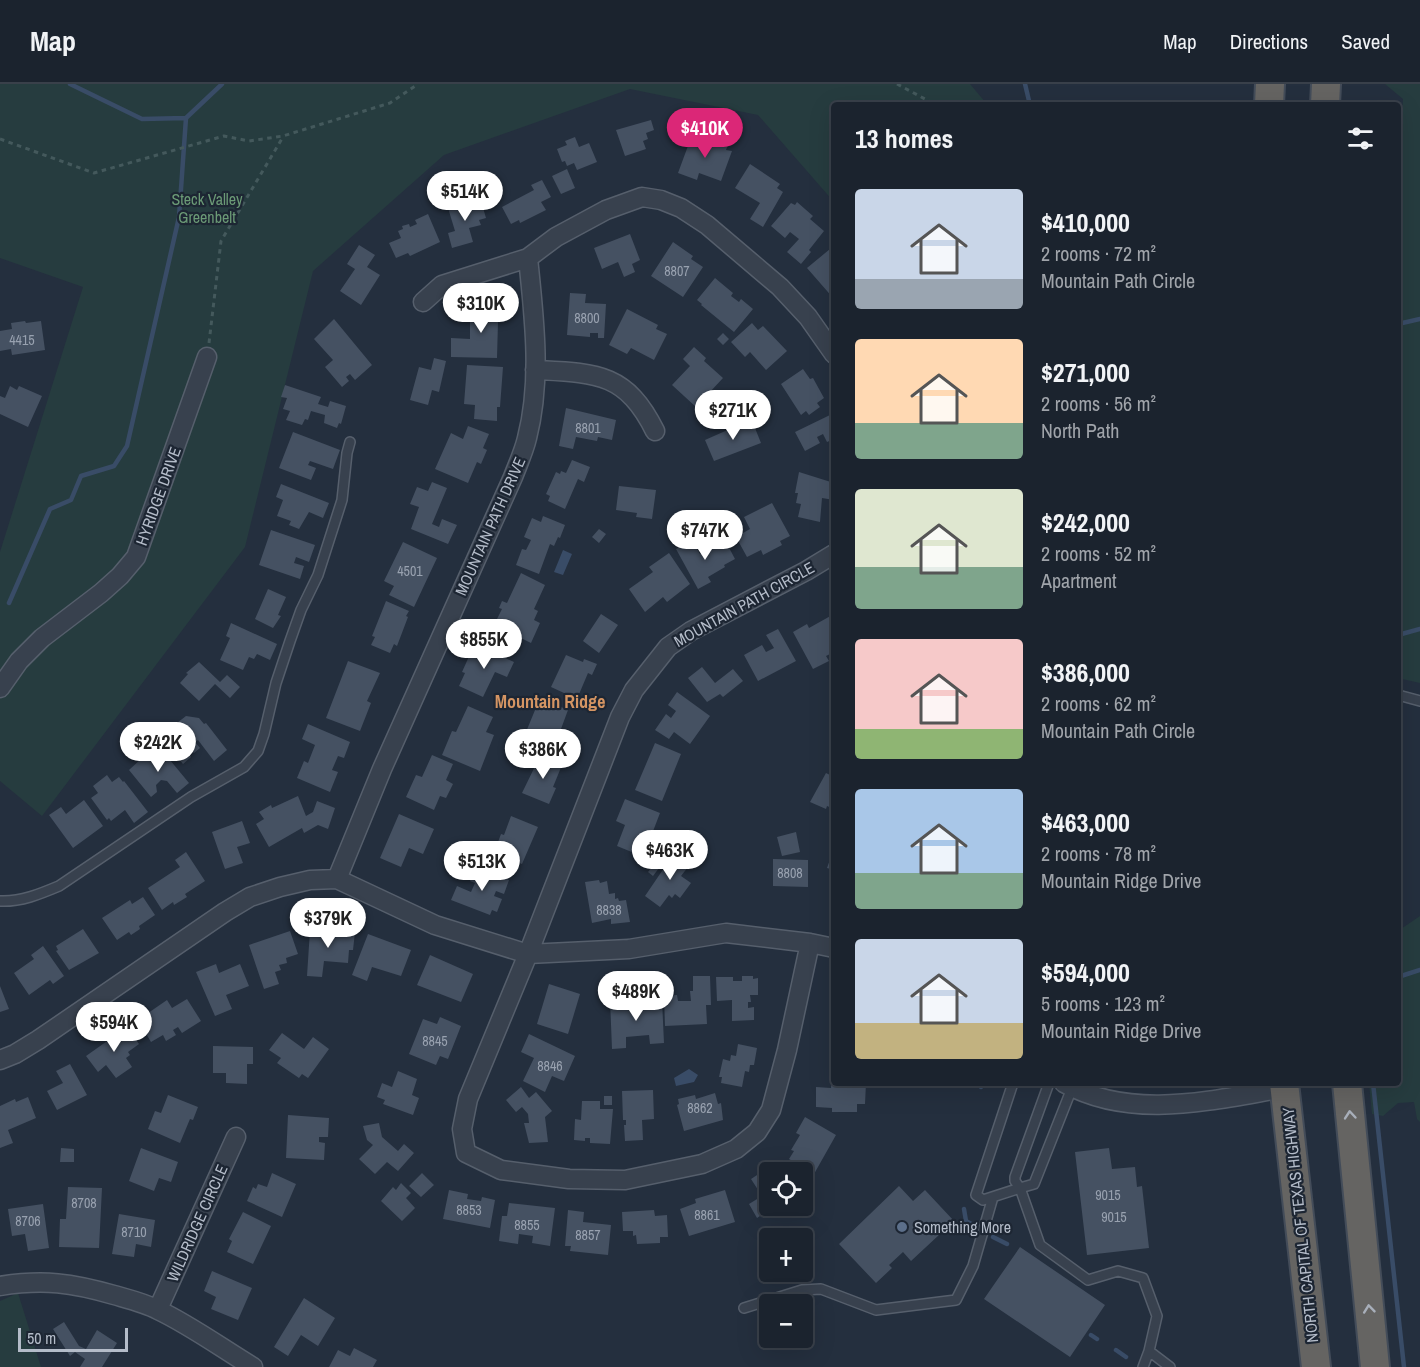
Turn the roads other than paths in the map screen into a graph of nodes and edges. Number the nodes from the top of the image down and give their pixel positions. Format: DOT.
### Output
graph roads {
  1 [pos="1269,84"];
  2 [pos="1326,84"];
  3 [pos="1269,102"];
  4 [pos="1326,102"];
  5 [pos="528,258"];
  6 [pos="423,302"];
  7 [pos="831,350"];
  8 [pos="207,357"];
  9 [pos="535,370"];
  10 [pos="655,431"];
  11 [pos="350,442"];
  12 [pos="831,556"];
  13 [pos="0,688"];
  14 [pos="1401,696"];
  15 [pos="1420,701"];
  16 [pos="337,879"];
  17 [pos="0,901"];
  18 [pos="810,943"];
  19 [pos="831,947"];
  20 [pos="528,954"];
  21 [pos="0,1060"];
  22 [pos="1012,1086"];
  23 [pos="1063,1086"];
  24 [pos="1063,1086"];
  25 [pos="1069,1086"];
  26 [pos="1279,1086"];
  27 [pos="1284,1086"];
  28 [pos="1347,1086"];
  29 [pos="236,1137"];
  30 [pos="1020,1188"];
  31 [pos="993,1197"];
  32 [pos="0,1286"];
  33 [pos="744,1308"];
  34 [pos="158,1309"];
  35 [pos="1149,1351"];
  36 [pos="253,1367"];
  37 [pos="1143,1367"];
  38 [pos="1170,1367"];
  39 [pos="1316,1367"];
  40 [pos="1375,1367"];
  1 -- 3 [label="highway"];
  2 -- 4 [label="highway"];
  5 -- 6 [label="street"];
  5 -- 7 [label="street"];
  5 -- 9 [label="street, MOUNTAIN PATH DRIVE"];
  8 -- 13 [label="street, HYRIDGE DRIVE"];
  9 -- 10 [label="street"];
  9 -- 16 [label="street, MOUNTAIN PATH DRIVE"];
  11 -- 17 [label="lane"];
  12 -- 20 [label="street, MOUNTAIN PATH CIRCLE"];
  14 -- 15 [label="lane"];
  16 -- 20 [label="street"];
  16 -- 21 [label="street"];
  18 -- 19 [label="street"];
  18 -- 20 [label="street"];
  18 -- 20 [label="street, MOUNTAIN PATH CIRCLE"];
  22 -- 31 [label="lane"];
  23 -- 30 [label="lane"];
  24 -- 30 [label="lane"];
  25 -- 26 [label="street"];
  27 -- 39 [label="highway, NORTH CAPITAL OF TEXAS HIGHWAY"];
  40 -- 28 [label="highway, one-way"];
  29 -- 34 [label="street, WILDRIDGE CIRCLE"];
  30 -- 31 [label="lane"];
  30 -- 35 [label="lane"];
  31 -- 33 [label="lane"];
  32 -- 34 [label="street"];
  34 -- 36 [label="street"];
  35 -- 37 [label="lane"];
  35 -- 38 [label="lane"];
}
